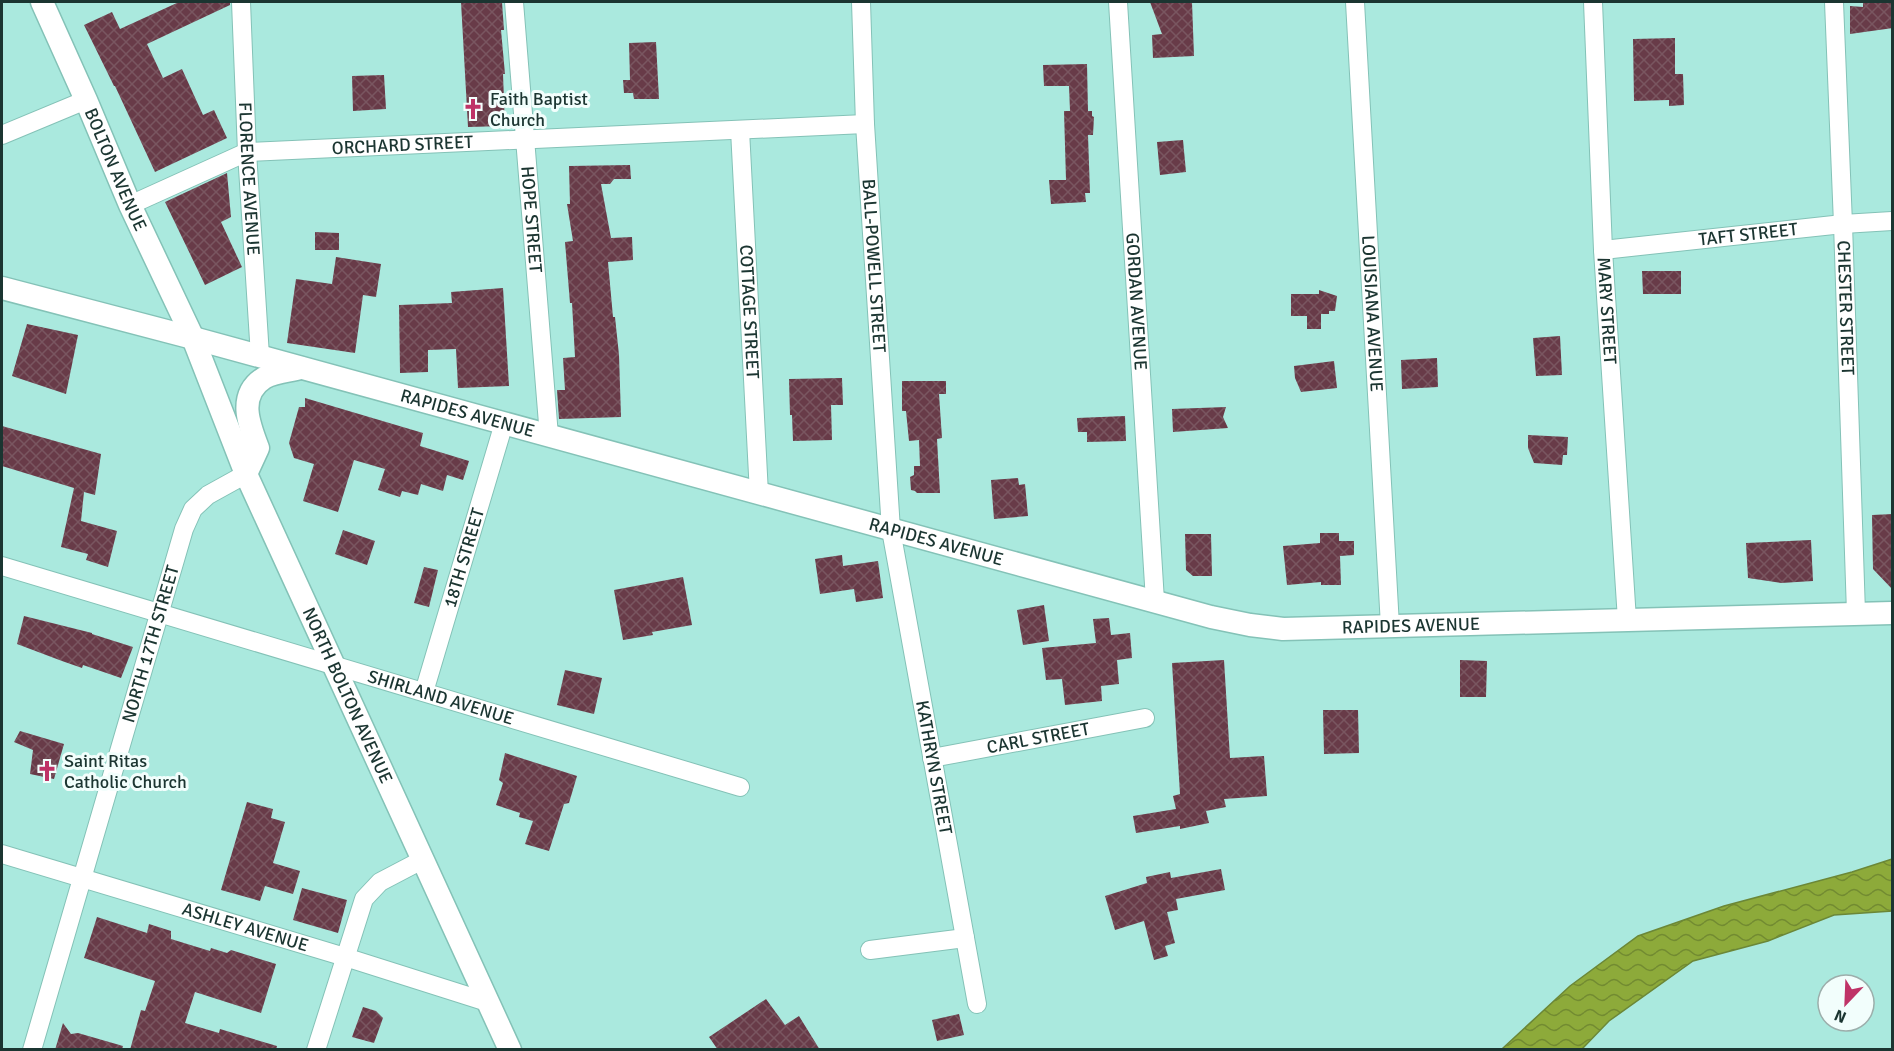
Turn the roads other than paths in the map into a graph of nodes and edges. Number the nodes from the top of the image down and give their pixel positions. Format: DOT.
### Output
graph roads {
  1 [pos="42,2"];
  2 [pos="241,2"];
  3 [pos="514,2"];
  4 [pos="861,2"];
  5 [pos="1118,2"];
  6 [pos="1355,2"];
  7 [pos="1593,2"];
  8 [pos="1834,2"];
  9 [pos="86,100"];
  10 [pos="865,124"];
  11 [pos="740,130"];
  12 [pos="2,135"];
  13 [pos="525,140"];
  14 [pos="247,152"];
  15 [pos="130,205"];
  16 [pos="1893,221"];
  17 [pos="1843,224"];
  18 [pos="1603,250"];
  19 [pos="2,288"];
  20 [pos="193,338"];
  21 [pos="260,356"];
  22 [pos="302,368"];
  23 [pos="504,423"];
  24 [pos="549,436"];
  25 [pos="246,474"];
  26 [pos="759,494"];
  27 [pos="891,530"];
  28 [pos="2,566"];
  29 [pos="1155,601"];
  30 [pos="159,613"];
  31 [pos="1856,613"];
  32 [pos="1893,613"];
  33 [pos="1627,620"];
  34 [pos="1390,626"];
  35 [pos="333,666"];
  36 [pos="424,692"];
  37 [pos="1145,718"];
  38 [pos="932,758"];
  39 [pos="740,787"];
  40 [pos="2,854"];
  41 [pos="422,860"];
  42 [pos="82,878"];
  43 [pos="965,938"];
  44 [pos="870,950"];
  45 [pos="345,957"];
  46 [pos="487,1002"];
  47 [pos="977,1004"];
  48 [pos="32,1050"];
  49 [pos="316,1050"];
  50 [pos="510,1050"];
  1 -- 9 [label="main road, BOLTON AVENUE"];
  2 -- 14 [label="street, FLORENCE AVENUE"];
  3 -- 13 [label="street, HOPE STREET"];
  4 -- 10 [label="street, BALL-POWELL STREET"];
  5 -- 29 [label="street, GORDAN AVENUE"];
  6 -- 34 [label="street, LOUISIANA AVENUE"];
  7 -- 18 [label="street, MARY STREET"];
  8 -- 17 [label="street, CHESTER STREET"];
  9 -- 12 [label="street"];
  9 -- 15 [label="main road, BOLTON AVENUE"];
  10 -- 11 [label="street, ORCHARD STREET"];
  10 -- 27 [label="street, BALL-POWELL STREET"];
  11 -- 13 [label="street, ORCHARD STREET"];
  11 -- 26 [label="street, COTTAGE STREET"];
  13 -- 14 [label="street, ORCHARD STREET"];
  13 -- 24 [label="street, HOPE STREET"];
  14 -- 15 [label="street, ORCHARD STREET"];
  14 -- 21 [label="street, FLORENCE AVENUE"];
  15 -- 20 [label="main road, BOLTON AVENUE"];
  16 -- 17 [label="street, TAFT STREET"];
  17 -- 18 [label="street, TAFT STREET"];
  17 -- 31 [label="street, CHESTER STREET"];
  18 -- 33 [label="street, MARY STREET"];
  19 -- 20 [label="main road, RAPIDES AVENUE"];
  20 -- 21 [label="main road, RAPIDES AVENUE"];
  20 -- 25 [label="main road, NORTH BOLTON AVENUE"];
  21 -- 22 [label="main road, RAPIDES AVENUE"];
  22 -- 23 [label="main road, RAPIDES AVENUE"];
  22 -- 25 [label="main road"];
  23 -- 24 [label="main road, RAPIDES AVENUE"];
  23 -- 36 [label="street, 18TH STREET"];
  24 -- 26 [label="main road, RAPIDES AVENUE"];
  25 -- 30 [label="street, NORTH 17TH STREET"];
  25 -- 35 [label="main road, NORTH BOLTON AVENUE"];
  26 -- 27 [label="main road, RAPIDES AVENUE"];
  27 -- 29 [label="main road, RAPIDES AVENUE"];
  27 -- 38 [label="street, KATHRYN STREET"];
  28 -- 30 [label="street, SHIRLAND AVENUE"];
  29 -- 34 [label="main road, RAPIDES AVENUE"];
  30 -- 35 [label="street, SHIRLAND AVENUE"];
  30 -- 42 [label="street, NORTH 17TH STREET"];
  31 -- 32 [label="main road, RAPIDES AVENUE"];
  31 -- 33 [label="main road, RAPIDES AVENUE"];
  33 -- 34 [label="main road, RAPIDES AVENUE"];
  35 -- 36 [label="street, SHIRLAND AVENUE"];
  35 -- 41 [label="main road, NORTH BOLTON AVENUE"];
  36 -- 39 [label="street, SHIRLAND AVENUE"];
  37 -- 38 [label="street, CARL STREET"];
  38 -- 43 [label="street, KATHRYN STREET"];
  40 -- 42 [label="street, ASHLEY AVENUE"];
  41 -- 45 [label="street"];
  41 -- 46 [label="main road, NORTH BOLTON AVENUE"];
  42 -- 45 [label="street, ASHLEY AVENUE"];
  42 -- 48 [label="street, NORTH 17TH STREET"];
  43 -- 44 [label="street"];
  43 -- 47 [label="street, KATHRYN STREET"];
  45 -- 46 [label="street, ASHLEY AVENUE"];
  45 -- 49 [label="street"];
  46 -- 50 [label="main road, NORTH BOLTON AVENUE"];
}
